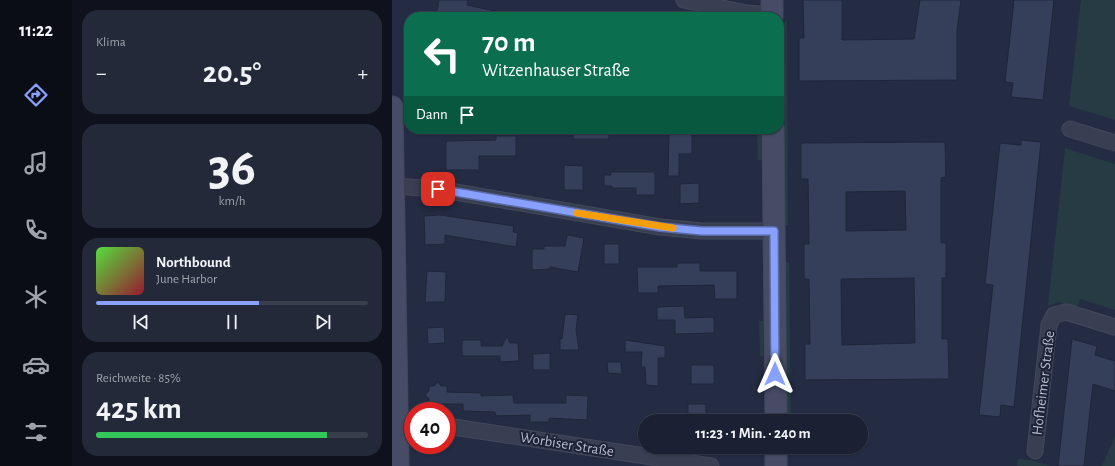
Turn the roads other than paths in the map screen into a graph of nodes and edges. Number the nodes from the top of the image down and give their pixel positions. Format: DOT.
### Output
graph roads {
  1 [pos="684,0"];
  2 [pos="772,11"];
  3 [pos="741,12"];
  4 [pos="759,12"];
  5 [pos="392,107"];
  6 [pos="1070,129"];
  7 [pos="773,134"];
  8 [pos="1115,143"];
  9 [pos="394,186"];
  10 [pos="774,231"];
  11 [pos="1115,327"];
  12 [pos="404,402"];
  13 [pos="776,414"];
  14 [pos="404,427"];
  15 [pos="456,427"];
  16 [pos="1035,451"];
  17 [pos="776,454"];
  18 [pos="398,466"];
  19 [pos="711,466"];
  20 [pos="776,466"];
  1 -- 3 [label="street"];
  2 -- 4 [label="street"];
  5 -- 9 [label="main road"];
  6 -- 8 [label="street"];
  7 -- 10 [label="main road"];
  9 -- 10 [label="street"];
  9 -- 12 [label="main road"];
  10 -- 13 [label="main road"];
  11 -- 16 [label="street, Hofheimer Straße"];
  14 -- 18 [label="main road"];
  15 -- 19 [label="street, Worbiser Straße"];
  17 -- 20 [label="main road"];
}
